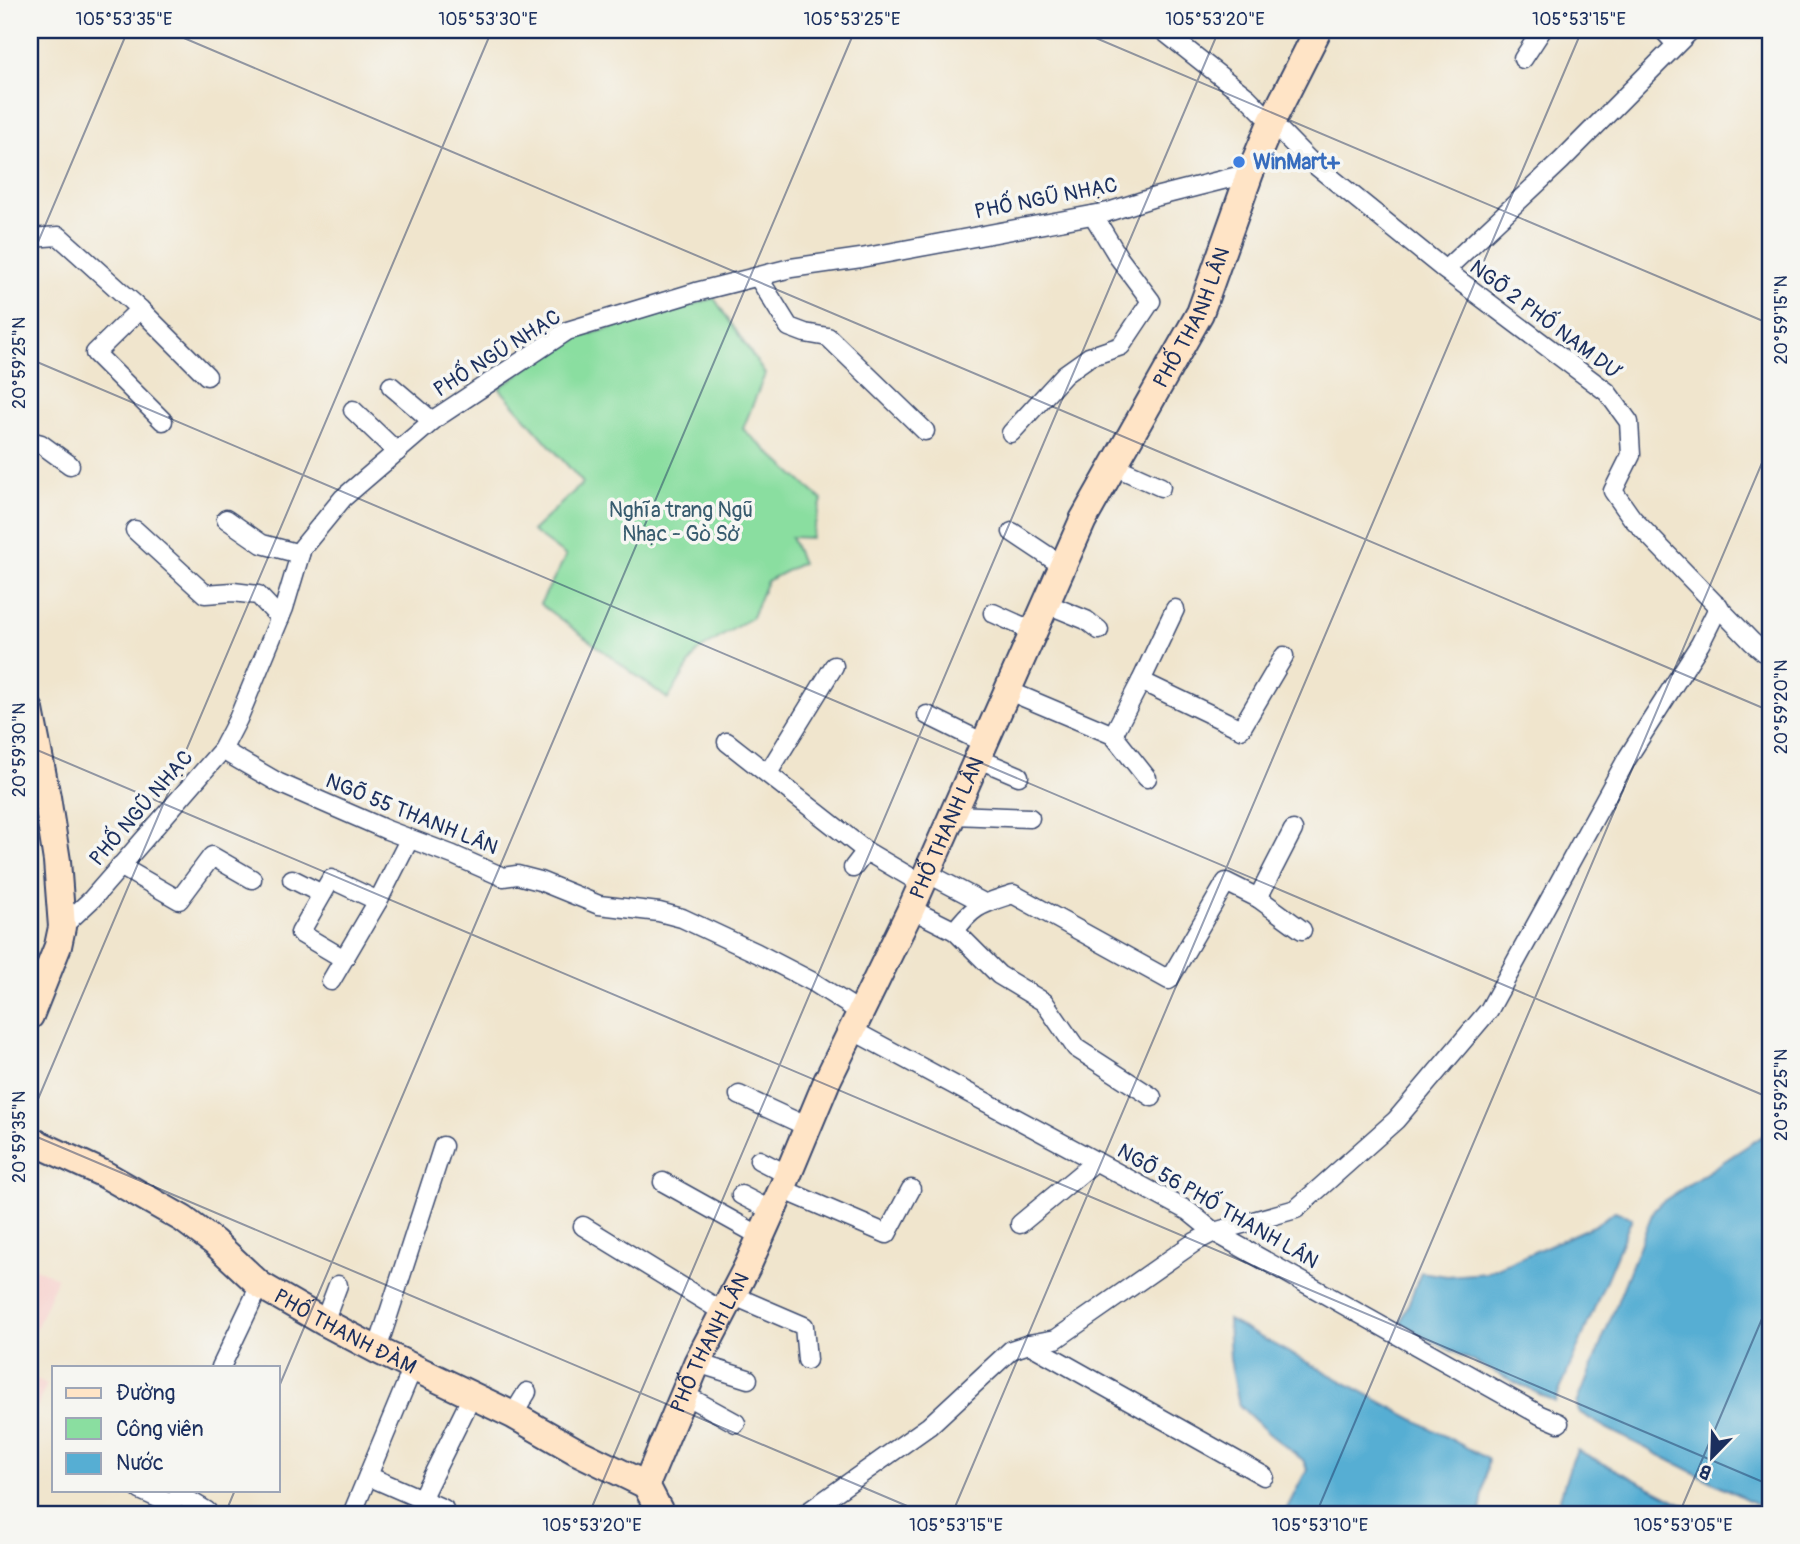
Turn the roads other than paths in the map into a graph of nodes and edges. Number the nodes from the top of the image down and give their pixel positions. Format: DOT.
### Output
graph roads {
  1 [pos="1163,30"];
  2 [pos="1318,30"];
  3 [pos="1542,30"];
  4 [pos="1663,30"];
  5 [pos="1691,30"];
  6 [pos="1676,44"];
  7 [pos="1523,59"];
  8 [pos="1271,123"];
  9 [pos="1250,173"];
  10 [pos="1093,215"];
  11 [pos="30,238"];
  12 [pos="1445,270"];
  13 [pos="758,277"];
  14 [pos="140,309"];
  15 [pos="207,376"];
  16 [pos="391,386"];
  17 [pos="353,410"];
  18 [pos="163,421"];
  19 [pos="432,421"];
  20 [pos="925,431"];
  21 [pos="1011,433"];
  22 [pos="30,441"];
  23 [pos="397,452"];
  24 [pos="70,465"];
  25 [pos="1114,467"];
  26 [pos="1161,487"];
  27 [pos="226,519"];
  28 [pos="135,530"];
  29 [pos="1012,532"];
  30 [pos="300,554"];
  31 [pos="1063,566"];
  32 [pos="1047,604"];
  33 [pos="1719,607"];
  34 [pos="1175,609"];
  35 [pos="993,613"];
  36 [pos="280,618"];
  37 [pos="1098,630"];
  38 [pos="1035,632"];
  39 [pos="1284,656"];
  40 [pos="1770,657"];
  41 [pos="834,666"];
  42 [pos="1141,681"];
  43 [pos="1009,691"];
  44 [pos="30,710"];
  45 [pos="927,715"];
  46 [pos="1112,735"];
  47 [pos="727,742"];
  48 [pos="222,750"];
  49 [pos="982,751"];
  50 [pos="768,773"];
  51 [pos="1019,776"];
  52 [pos="1147,778"];
  53 [pos="953,815"];
  54 [pos="1030,818"];
  55 [pos="1293,830"];
  56 [pos="409,840"];
  57 [pos="866,851"];
  58 [pos="120,866"];
  59 [pos="853,867"];
  60 [pos="252,879"];
  61 [pos="292,879"];
  62 [pos="924,879"];
  63 [pos="322,894"];
  64 [pos="1258,898"];
  65 [pos="378,901"];
  66 [pos="984,903"];
  67 [pos="911,909"];
  68 [pos="62,927"];
  69 [pos="1302,930"];
  70 [pos="955,931"];
  71 [pos="344,959"];
  72 [pos="331,981"];
  73 [pos="30,1016"];
  74 [pos="856,1021"];
  75 [pos="739,1095"];
  76 [pos="1152,1097"];
  77 [pos="808,1127"];
  78 [pos="30,1140"];
  79 [pos="443,1146"];
  80 [pos="759,1160"];
  81 [pos="1096,1161"];
  82 [pos="663,1182"];
  83 [pos="911,1189"];
  84 [pos="781,1192"];
  85 [pos="741,1195"];
  86 [pos="1020,1224"];
  87 [pos="583,1226"];
  88 [pos="1214,1232"];
  89 [pos="760,1236"];
  90 [pos="260,1285"];
  91 [pos="338,1286"];
  92 [pos="728,1303"];
  93 [pos="324,1322"];
  94 [pos="1029,1344"];
  95 [pos="377,1350"];
  96 [pos="807,1360"];
  97 [pos="698,1363"];
  98 [pos="221,1366"];
  99 [pos="413,1367"];
  100 [pos="748,1379"];
  101 [pos="527,1392"];
  102 [pos="685,1395"];
  103 [pos="472,1396"];
  104 [pos="513,1415"];
  105 [pos="736,1423"];
  106 [pos="1559,1423"];
  107 [pos="368,1476"];
  108 [pos="1264,1476"];
  109 [pos="646,1485"];
  110 [pos="144,1492"];
  111 [pos="181,1493"];
  112 [pos="421,1499"];
  113 [pos="444,1509"];
  114 [pos="205,1514"];
  115 [pos="352,1514"];
  116 [pos="661,1514"];
  117 [pos="805,1514"];
  1 -- 8 [label="street"];
  2 -- 8 [label="street, PHỐ THANH LÂN"];
  3 -- 7 [label="street"];
  4 -- 6 [label="street"];
  5 -- 6 [label="street"];
  6 -- 12 [label="street"];
  8 -- 9 [label="street, PHỐ THANH LÂN"];
  8 -- 12 [label="street"];
  9 -- 10 [label="street, PHỐ NGŨ NHẠC"];
  9 -- 25 [label="street, PHỐ THANH LÂN"];
  10 -- 13 [label="street, PHỐ NGŨ NHẠC"];
  10 -- 21 [label="street"];
  11 -- 14 [label="street"];
  12 -- 33 [label="street, NGÕ 2 PHỐ NAM DƯ"];
  13 -- 19 [label="street, PHỐ NGŨ NHẠC"];
  13 -- 20 [label="street"];
  14 -- 15 [label="street"];
  14 -- 18 [label="street"];
  16 -- 19 [label="street"];
  17 -- 23 [label="street"];
  19 -- 23 [label="street, PHỐ NGŨ NHẠC"];
  22 -- 24 [label="street"];
  23 -- 30 [label="street, PHỐ NGŨ NHẠC"];
  25 -- 26 [label="street"];
  25 -- 31 [label="street, PHỐ THANH LÂN"];
  27 -- 30 [label="street"];
  28 -- 36 [label="street"];
  29 -- 31 [label="street"];
  30 -- 36 [label="street, PHỐ NGŨ NHẠC"];
  31 -- 32 [label="street, PHỐ THANH LÂN"];
  32 -- 37 [label="street"];
  32 -- 38 [label="street, PHỐ THANH LÂN"];
  33 -- 40 [label="street"];
  33 -- 88 [label="street"];
  34 -- 42 [label="street"];
  35 -- 38 [label="street"];
  36 -- 48 [label="street, PHỐ NGŨ NHẠC"];
  38 -- 43 [label="street, PHỐ THANH LÂN"];
  39 -- 42 [label="street"];
  41 -- 50 [label="street"];
  42 -- 46 [label="street"];
  43 -- 46 [label="street"];
  43 -- 49 [label="street, PHỐ THANH LÂN"];
  44 -- 68 [label="street"];
  45 -- 49 [label="street"];
  46 -- 52 [label="street"];
  47 -- 50 [label="street"];
  48 -- 56 [label="street, NGÕ 55 THANH LÂN"];
  48 -- 58 [label="street, PHỐ NGŨ NHẠC"];
  49 -- 51 [label="street"];
  49 -- 53 [label="street, PHỐ THANH LÂN"];
  50 -- 57 [label="street"];
  53 -- 54 [label="street"];
  53 -- 62 [label="street, PHỐ THANH LÂN"];
  55 -- 64 [label="street"];
  56 -- 65 [label="street"];
  56 -- 74 [label="street, NGÕ 55 THANH LÂN"];
  57 -- 59 [label="street"];
  57 -- 62 [label="street"];
  58 -- 60 [label="street"];
  58 -- 68 [label="street, PHỐ NGŨ NHẠC"];
  61 -- 63 [label="street"];
  62 -- 66 [label="street"];
  62 -- 67 [label="street, PHỐ THANH LÂN"];
  63 -- 65 [label="street"];
  63 -- 71 [label="street"];
  64 -- 66 [label="street"];
  64 -- 69 [label="street"];
  65 -- 71 [label="street"];
  66 -- 70 [label="street"];
  67 -- 70 [label="street"];
  67 -- 74 [label="street, PHỐ THANH LÂN"];
  68 -- 73 [label="street"];
  70 -- 76 [label="street"];
  71 -- 72 [label="street"];
  74 -- 77 [label="street, PHỐ THANH LÂN"];
  74 -- 81 [label="street, NGÕ 56 PHỐ THANH LÂN"];
  75 -- 77 [label="street"];
  77 -- 84 [label="street, PHỐ THANH LÂN"];
  78 -- 90 [label="street, PHỐ THANH ĐÀM"];
  79 -- 95 [label="street"];
  80 -- 84 [label="street"];
  81 -- 86 [label="street"];
  81 -- 88 [label="street, NGÕ 56 PHỐ THANH LÂN"];
  82 -- 89 [label="street"];
  83 -- 84 [label="street"];
  84 -- 85 [label="street"];
  84 -- 89 [label="street, PHỐ THANH LÂN"];
  87 -- 92 [label="street"];
  88 -- 94 [label="street"];
  88 -- 106 [label="street, NGÕ 56 PHỐ THANH LÂN"];
  89 -- 92 [label="street, PHỐ THANH LÂN"];
  90 -- 93 [label="street, PHỐ THANH ĐÀM"];
  90 -- 98 [label="street"];
  91 -- 93 [label="street"];
  92 -- 96 [label="street"];
  92 -- 97 [label="street, PHỐ THANH LÂN"];
  93 -- 95 [label="street, PHỐ THANH ĐÀM"];
  94 -- 108 [label="street"];
  94 -- 117 [label="street"];
  95 -- 99 [label="street, PHỐ THANH ĐÀM"];
  97 -- 100 [label="street"];
  97 -- 102 [label="street, PHỐ THANH LÂN"];
  99 -- 103 [label="street, PHỐ THANH ĐÀM"];
  99 -- 107 [label="street"];
  101 -- 104 [label="street"];
  102 -- 105 [label="street"];
  102 -- 109 [label="street, PHỐ THANH LÂN"];
  103 -- 104 [label="street, PHỐ THANH ĐÀM"];
  103 -- 112 [label="street"];
  104 -- 109 [label="street, PHỐ THANH ĐÀM"];
  107 -- 112 [label="street"];
  107 -- 115 [label="street"];
  109 -- 116 [label="street"];
  110 -- 111 [label="street"];
  111 -- 114 [label="street"];
  112 -- 113 [label="street"];
}
